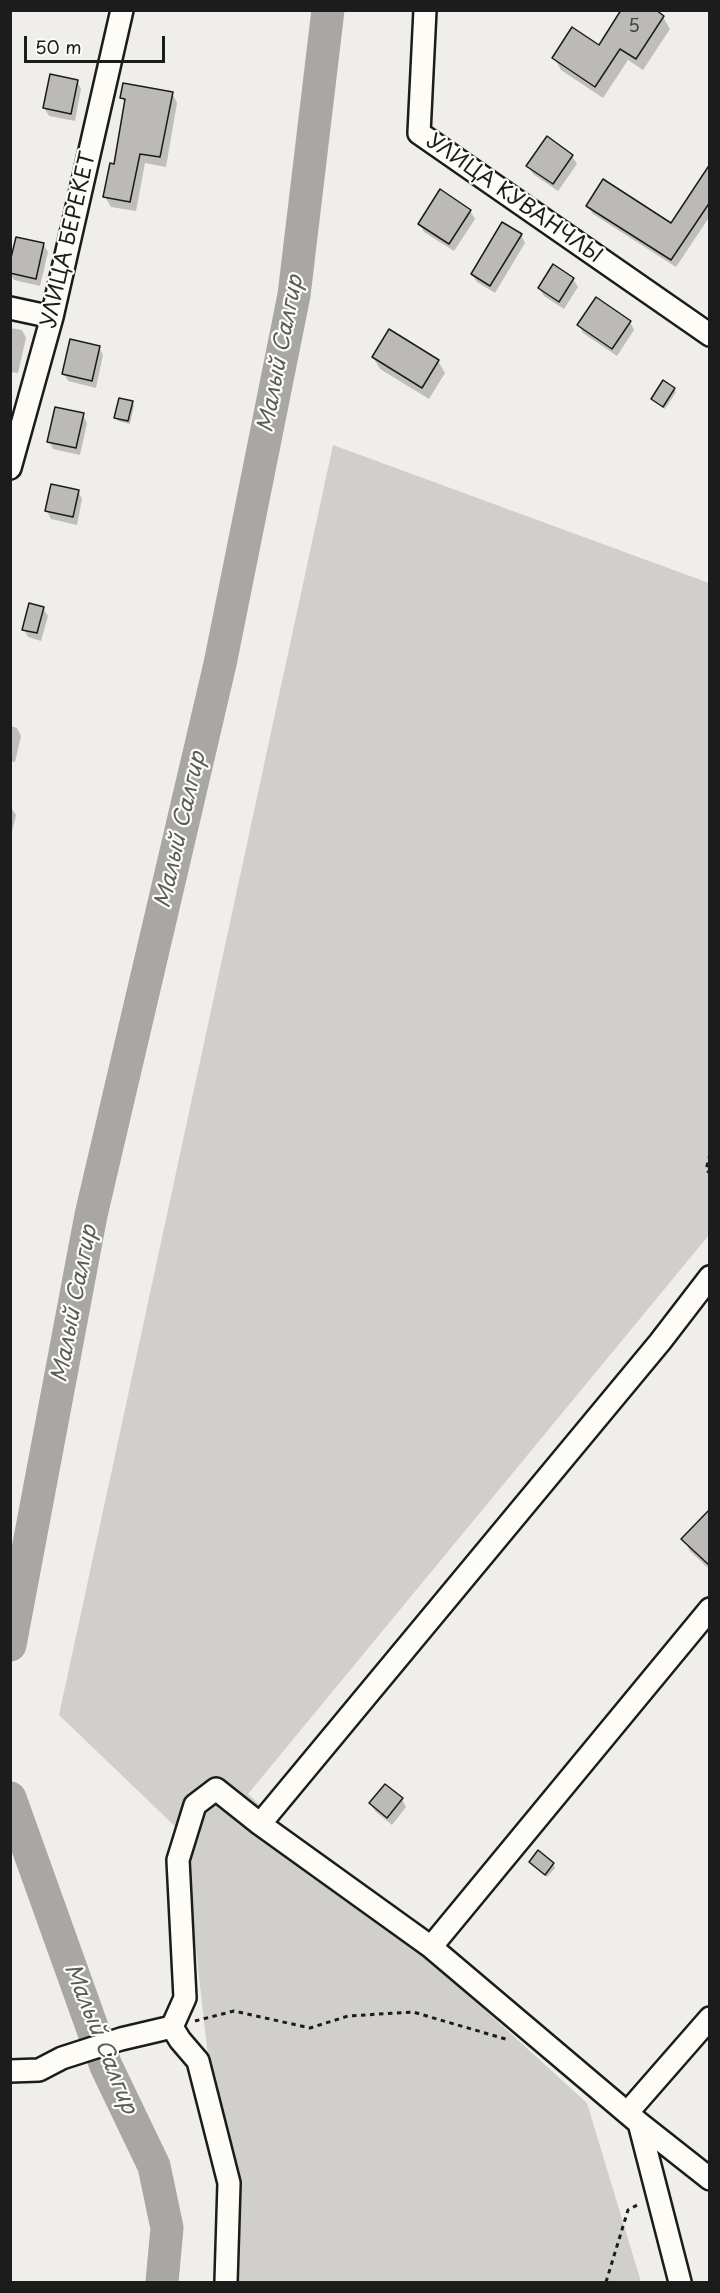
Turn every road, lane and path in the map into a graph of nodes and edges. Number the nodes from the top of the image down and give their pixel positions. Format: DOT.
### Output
graph roads {
  1 [pos="122,10"];
  2 [pos="425,10"];
  3 [pos="10,308"];
  4 [pos="52,317"];
  5 [pos="710,335"];
  6 [pos="10,468"];
  7 [pos="710,1154"];
  8 [pos="710,1173"];
  9 [pos="710,1277"];
  10 [pos="710,1609"];
  11 [pos="260,1824"];
  12 [pos="431,1947"];
  13 [pos="710,2018"];
  14 [pos="172,2027"];
  15 [pos="513,2041"];
  16 [pos="10,2071"];
  17 [pos="633,2118"];
  18 [pos="710,2179"];
  19 [pos="657,2192"];
  20 [pos="226,2283"];
  21 [pos="606,2283"];
  22 [pos="680,2283"];
  1 -- 4 [label="street, УЛИЦА БЕРЕКЕТ"];
  2 -- 5 [label="street, УЛИЦА КУВАНЧЛЫ"];
  3 -- 4 [label="street"];
  4 -- 6 [label="street, УЛИЦА БЕРЕКЕТ"];
  7 -- 8 [label="path"];
  9 -- 11 [label="street"];
  10 -- 12 [label="street"];
  11 -- 12 [label="street"];
  11 -- 14 [label="street"];
  12 -- 17 [label="street"];
  13 -- 17 [label="street"];
  14 -- 15 [label="path"];
  14 -- 16 [label="street"];
  14 -- 20 [label="street"];
  17 -- 18 [label="street"];
  17 -- 19 [label="street"];
  19 -- 21 [label="path"];
  19 -- 22 [label="street"];
}
